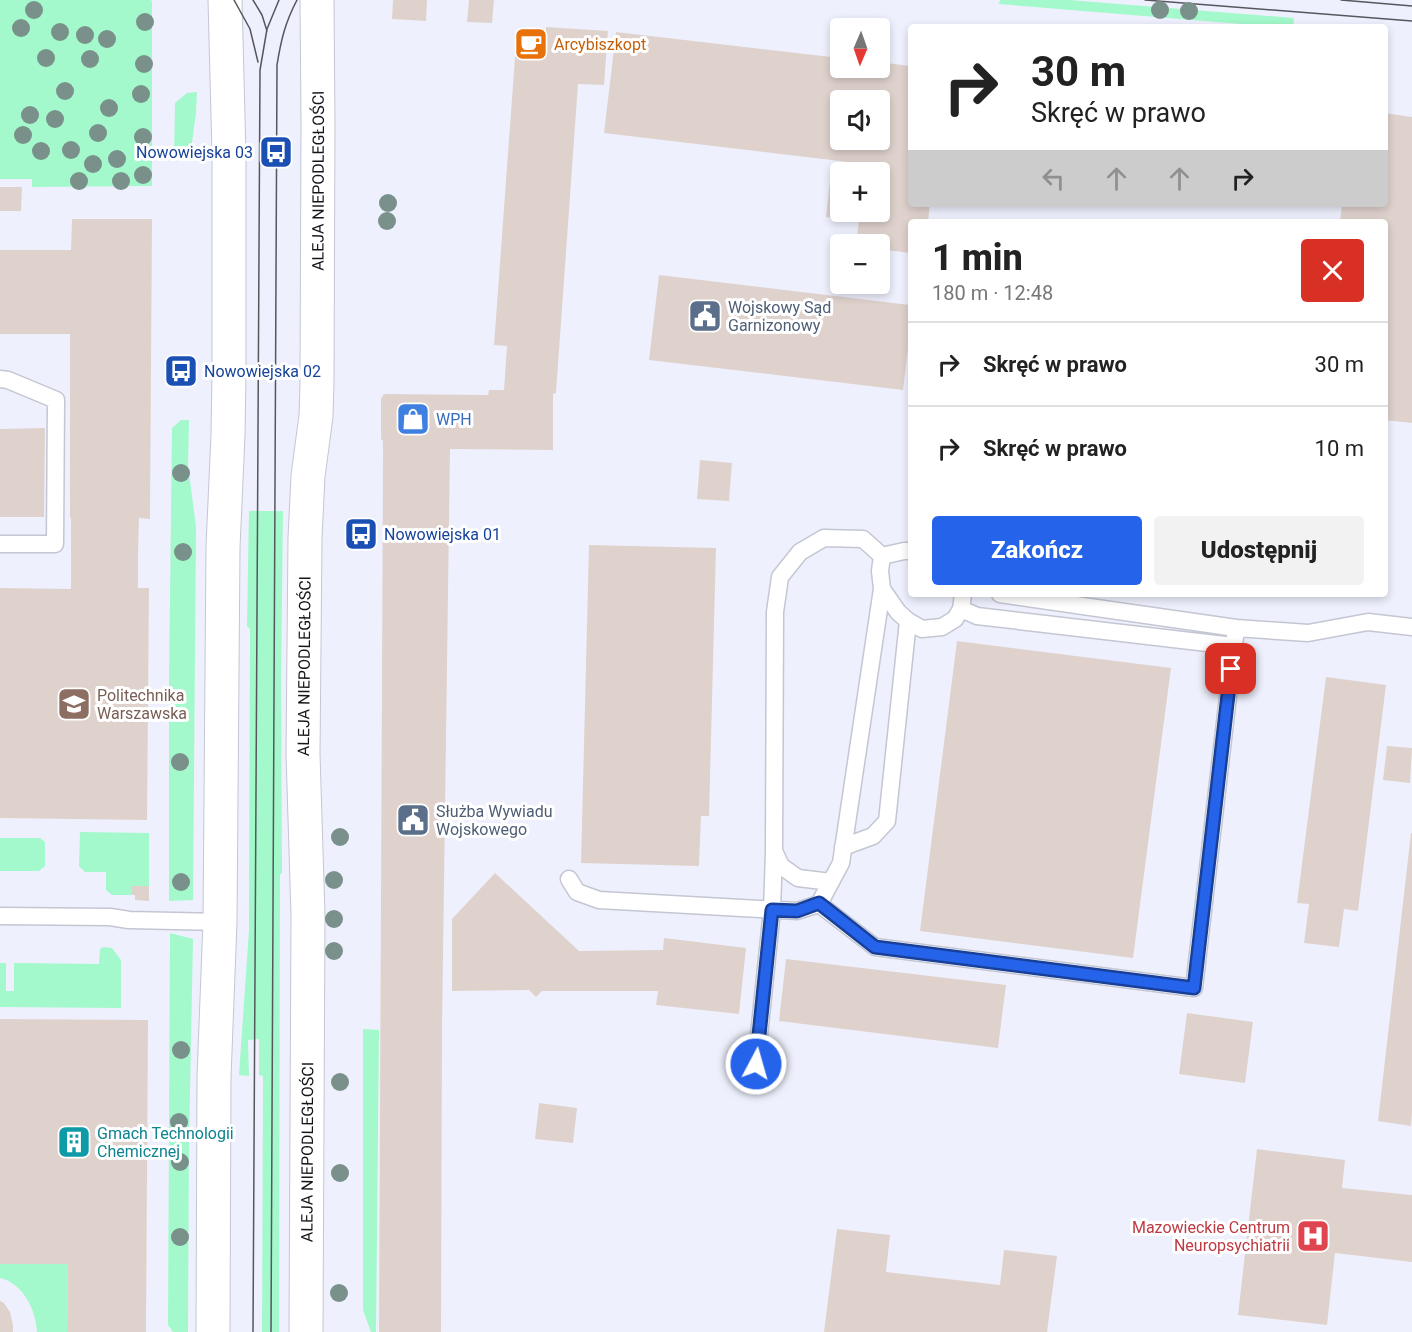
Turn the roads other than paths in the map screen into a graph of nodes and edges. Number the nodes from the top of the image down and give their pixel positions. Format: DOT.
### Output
graph roads {
  1 [pos="225,0"];
  2 [pos="317,0"];
  3 [pos="0,379"];
  4 [pos="0,544"];
  5 [pos="908,551"];
  6 [pos="882,556"];
  7 [pos="882,589"];
  8 [pos="1021,597"];
  9 [pos="962,602"];
  10 [pos="908,621"];
  11 [pos="1412,627"];
  12 [pos="1236,628"];
  13 [pos="1233,646"];
  14 [pos="843,847"];
  15 [pos="774,851"];
  16 [pos="569,879"];
  17 [pos="831,882"];
  18 [pos="819,903"];
  19 [pos="772,910"];
  20 [pos="0,916"];
  21 [pos="220,922"];
  22 [pos="756,1064"];
  23 [pos="213,1332"];
  24 [pos="306,1332"];
  1 -- 21 [label="main road"];
  2 -- 24 [label="main road, ALEJA NIEPODLEGŁOŚCI"];
  3 -- 4 [label="lane"];
  5 -- 6 [label="lane"];
  6 -- 7 [label="lane"];
  6 -- 15 [label="lane"];
  7 -- 10 [label="lane"];
  7 -- 14 [label="lane"];
  8 -- 12 [label="lane"];
  9 -- 10 [label="lane"];
  9 -- 13 [label="lane"];
  10 -- 14 [label="lane"];
  11 -- 12 [label="lane"];
  12 -- 13 [label="lane"];
  13 -- 18 [label="lane"];
  14 -- 17 [label="lane"];
  15 -- 17 [label="lane"];
  15 -- 19 [label="lane"];
  16 -- 19 [label="lane"];
  17 -- 18 [label="lane"];
  18 -- 19 [label="lane"];
  19 -- 22 [label="lane"];
  20 -- 21 [label="lane"];
  21 -- 23 [label="main road"];
}
